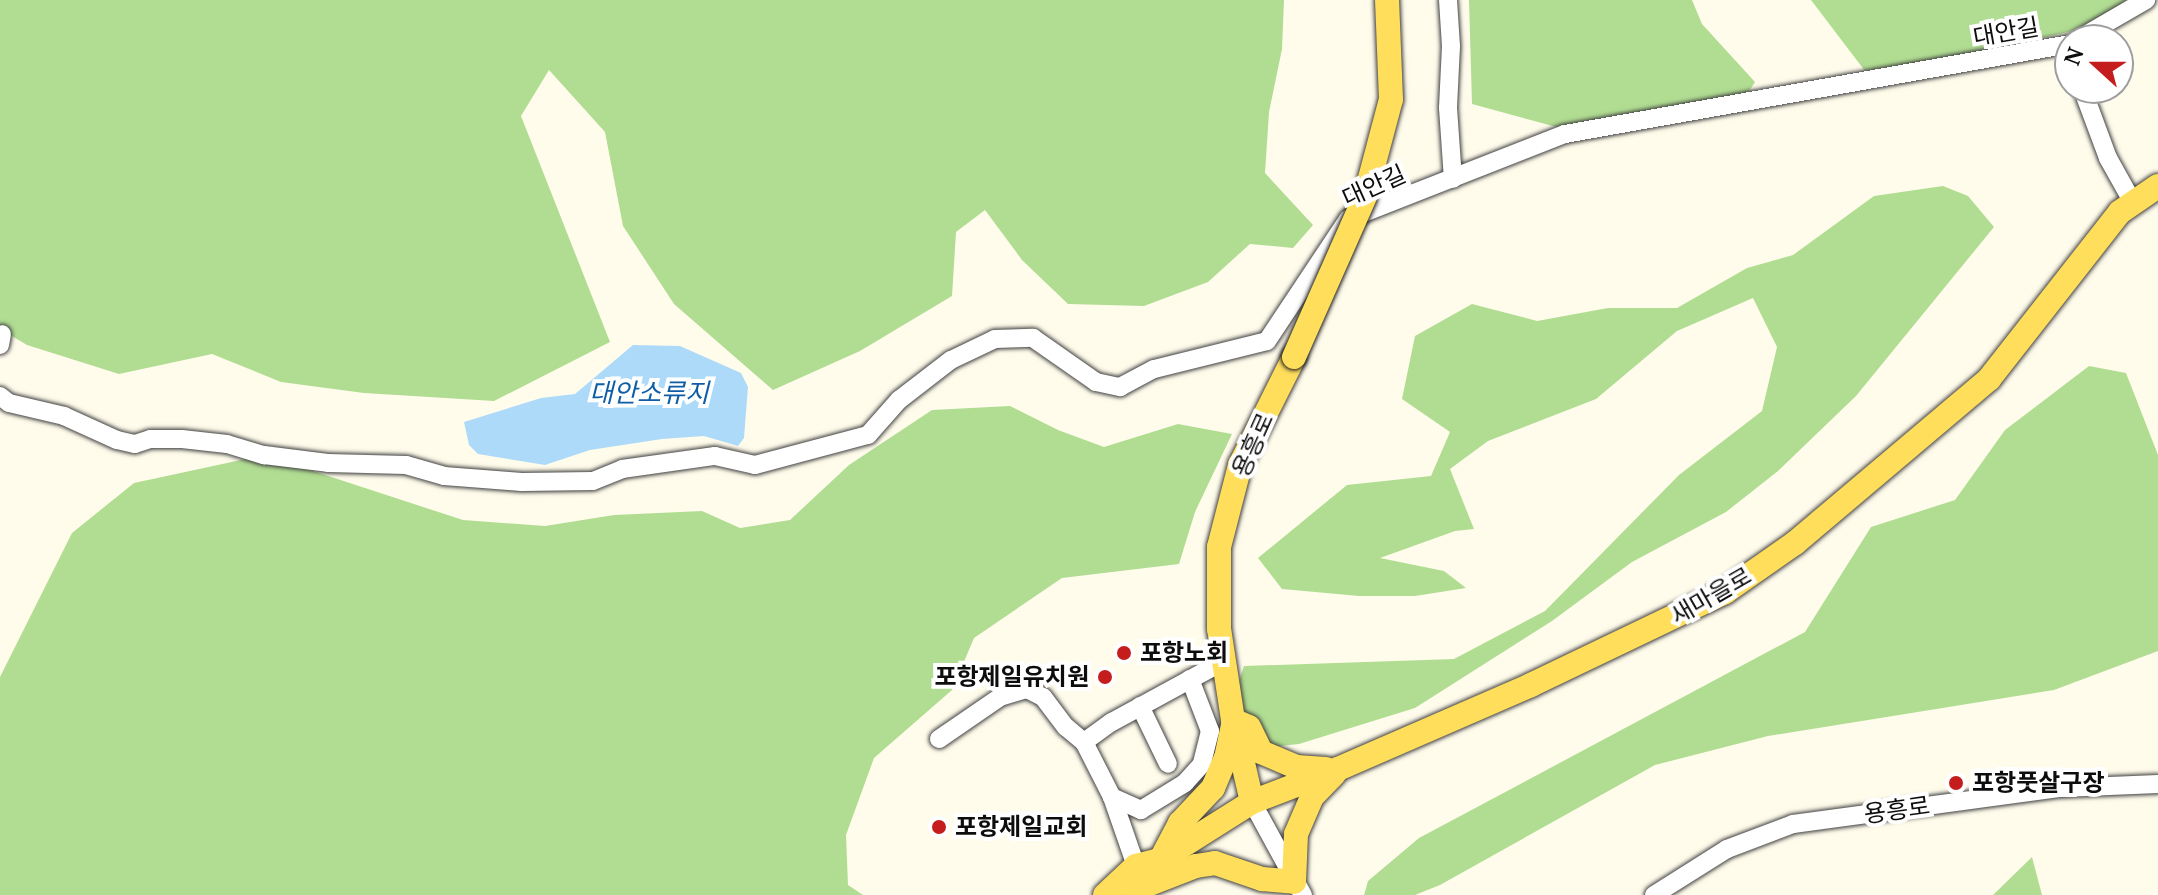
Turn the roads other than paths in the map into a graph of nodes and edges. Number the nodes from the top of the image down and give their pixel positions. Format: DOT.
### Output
graph roads {
  1 [pos="1387,0"];
  2 [pos="1448,0"];
  3 [pos="2146,0"];
  4 [pos="2107,24"];
  5 [pos="2054,49"];
  6 [pos="2088,104"];
  7 [pos="1453,179"];
  8 [pos="2158,186"];
  9 [pos="2132,201"];
  10 [pos="0,396"];
  11 [pos="1224,661"];
  12 [pos="1190,679"];
  13 [pos="1140,706"];
  14 [pos="1233,720"];
  15 [pos="939,739"];
  16 [pos="1084,742"];
  17 [pos="1168,764"];
  18 [pos="1338,769"];
  19 [pos="2158,784"];
  20 [pos="1112,797"];
  21 [pos="1252,802"];
  22 [pos="1139,878"];
  23 [pos="1298,888"];
  24 [pos="1105,895"];
  25 [pos="1654,895"];
  1 -- 11 [label="main road, 용흥로, bridge"];
  2 -- 7 [label="street"];
  3 -- 4 [label="street, 대안길"];
  5 -- 7 [label="street, 대안길"];
  6 -- 9 [label="street"];
  7 -- 10 [label="street, 대안길"];
  8 -- 9 [label="main road, 새마을로"];
  9 -- 18 [label="main road, 새마을로"];
  11 -- 12 [label="street"];
  11 -- 14 [label="main road, 용흥로"];
  12 -- 13 [label="street"];
  12 -- 20 [label="street"];
  13 -- 16 [label="street"];
  13 -- 17 [label="street"];
  14 -- 18 [label="main road"];
  14 -- 21 [label="main road, 용흥로"];
  14 -- 22 [label="main road"];
  15 -- 16 [label="street"];
  16 -- 20 [label="street"];
  18 -- 21 [label="main road, 새마을로"];
  18 -- 23 [label="main road"];
  19 -- 25 [label="street, 용흥로"];
  20 -- 22 [label="street"];
  21 -- 22 [label="main road, 새마을로"];
  21 -- 23 [label="street, 용흥로"];
  22 -- 23 [label="main road"];
  22 -- 24 [label="main road, 새마을로"];
}
